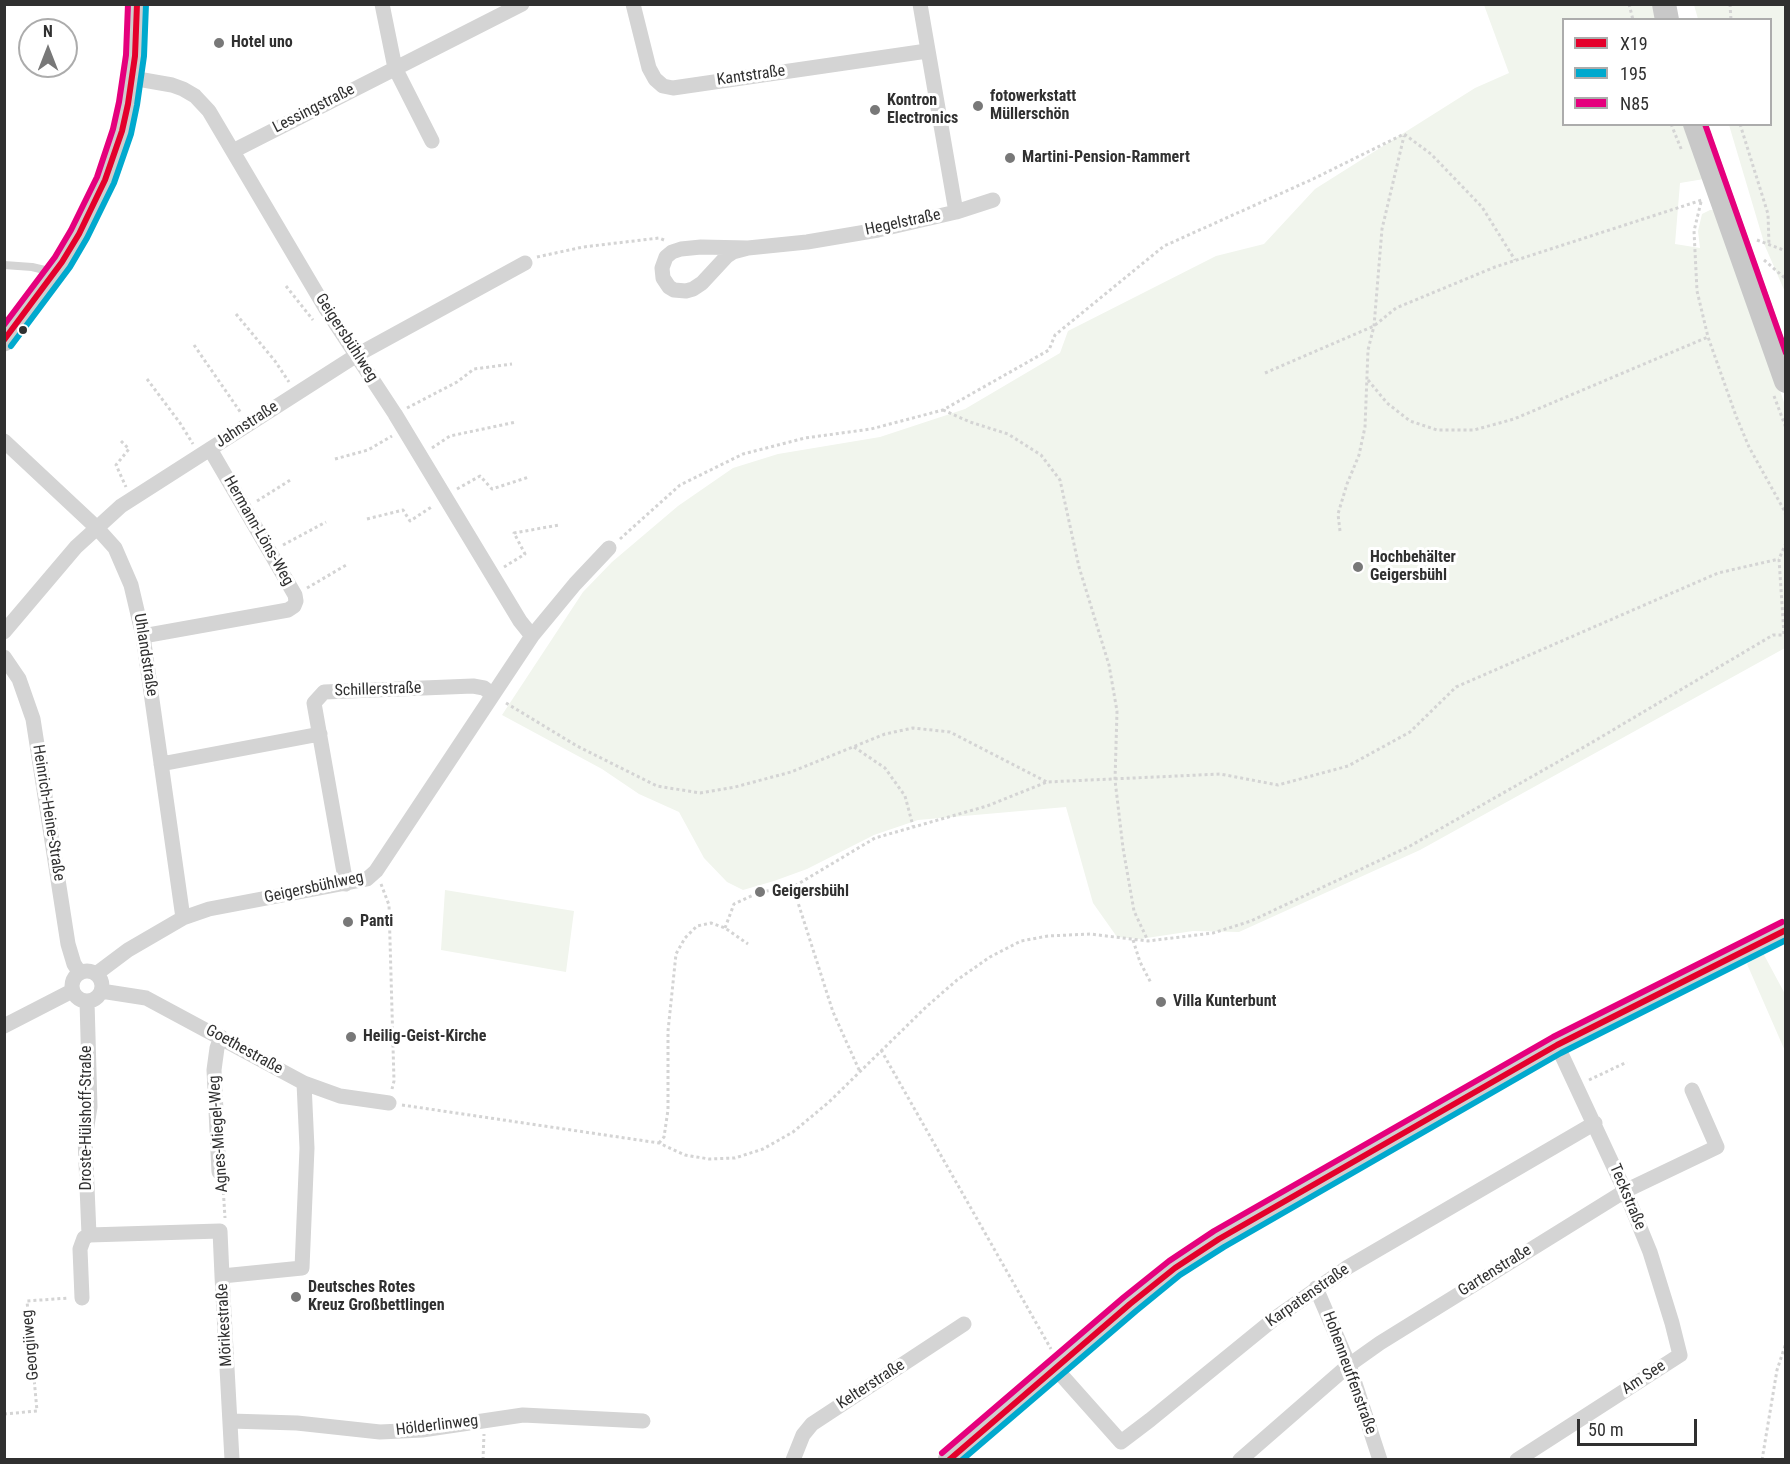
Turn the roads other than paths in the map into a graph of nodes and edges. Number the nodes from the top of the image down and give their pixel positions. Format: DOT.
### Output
graph roads {
  1 [pos="137,4"];
  2 [pos="382,4"];
  3 [pos="522,4"];
  4 [pos="633,4"];
  5 [pos="920,4"];
  6 [pos="927,51"];
  7 [pos="395,68"];
  8 [pos="132,78"];
  9 [pos="1695,126"];
  10 [pos="432,141"];
  11 [pos="233,151"];
  12 [pos="993,200"];
  13 [pos="956,212"];
  14 [pos="748,248"];
  15 [pos="525,263"];
  16 [pos="4,265"];
  17 [pos="55,272"];
  18 [pos="4,341"];
  19 [pos="357,355"];
  20 [pos="1785,381"];
  21 [pos="4,441"];
  22 [pos="205,452"];
  23 [pos="97,528"];
  24 [pos="609,548"];
  25 [pos="4,632"];
  26 [pos="143,636"];
  27 [pos="532,636"];
  28 [pos="4,657"];
  29 [pos="493,695"];
  30 [pos="320,734"];
  31 [pos="161,764"];
  32 [pos="346,884"];
  33 [pos="183,918"];
  34 [pos="1785,932"];
  35 [pos="88,973"];
  36 [pos="72,991"];
  37 [pos="101,991"];
  38 [pos="87,1001"];
  39 [pos="4,1026"];
  40 [pos="221,1037"];
  41 [pos="1557,1045"];
  42 [pos="304,1083"];
  43 [pos="1692,1090"];
  44 [pos="389,1103"];
  45 [pos="1594,1123"];
  46 [pos="219,1172"];
  47 [pos="1625,1191"];
  48 [pos="89,1235"];
  49 [pos="222,1276"];
  50 [pos="1316,1288"];
  51 [pos="82,1298"];
  52 [pos="964,1324"];
  53 [pos="1680,1355"];
  54 [pos="1349,1365"];
  55 [pos="1059,1366"];
  56 [pos="230,1421"];
  57 [pos="644,1421"];
  58 [pos="232,1460"];
  59 [pos="793,1460"];
  60 [pos="948,1460"];
  61 [pos="1240,1460"];
  62 [pos="1380,1460"];
  63 [pos="1517,1460"];
  1 -- 8 [label="street"];
  2 -- 7 [label="street"];
  3 -- 7 [label="street, Lessingstraße"];
  4 -- 6 [label="street, Kantstraße"];
  5 -- 6 [label="street, Hegelstraße"];
  6 -- 13 [label="street, Hegelstraße"];
  7 -- 10 [label="street"];
  7 -- 11 [label="street, Lessingstraße"];
  8 -- 11 [label="street, Geigersbühlweg"];
  8 -- 17 [label="street"];
  9 -- 20 [label="main road"];
  11 -- 19 [label="street, Geigersbühlweg"];
  12 -- 13 [label="street"];
  13 -- 14 [label="street, Hegelstraße"];
  14 -- 14 [label="street, Hegelstraße"];
  15 -- 19 [label="street, Jahnstraße"];
  16 -- 17 [label="lane"];
  17 -- 18 [label="street"];
  19 -- 22 [label="street, Jahnstraße"];
  19 -- 27 [label="street, Geigersbühlweg"];
  21 -- 23 [label="street, Uhlandstraße"];
  22 -- 23 [label="street, Jahnstraße"];
  22 -- 26 [label="street, Hermann-Löns-Weg"];
  23 -- 25 [label="street, Jahnstraße"];
  23 -- 26 [label="street, Uhlandstraße"];
  24 -- 27 [label="street, Geigersbühlweg"];
  26 -- 31 [label="street, Uhlandstraße"];
  27 -- 29 [label="street, Geigersbühlweg"];
  28 -- 35 [label="street, Heinrich-Heine-Straße"];
  29 -- 30 [label="street, Schillerstraße"];
  29 -- 32 [label="street, Geigersbühlweg"];
  30 -- 31 [label="street"];
  30 -- 32 [label="street"];
  31 -- 33 [label="street, Uhlandstraße"];
  32 -- 33 [label="street, Geigersbühlweg"];
  33 -- 35 [label="street, Geigersbühlweg"];
  34 -- 41 [label="street"];
  35 -- 36 [label="street"];
  35 -- 37 [label="street"];
  36 -- 38 [label="street"];
  36 -- 39 [label="street"];
  37 -- 38 [label="street"];
  37 -- 40 [label="street, Goethestraße"];
  38 -- 48 [label="street, Droste-Hülshoff-Straße"];
  40 -- 42 [label="street, Goethestraße"];
  40 -- 46 [label="street, Agnes-Miegel-Weg"];
  41 -- 45 [label="street, Teckstraße"];
  41 -- 55 [label="street"];
  42 -- 44 [label="street, Goethestraße"];
  42 -- 49 [label="street, Mörikestraße"];
  43 -- 47 [label="street, Gartenstraße"];
  45 -- 47 [label="street, Teckstraße"];
  45 -- 50 [label="street, Karpatenstraße"];
  47 -- 53 [label="street, Teckstraße"];
  47 -- 54 [label="street, Gartenstraße"];
  48 -- 49 [label="street"];
  48 -- 51 [label="street, Droste-Hülshoff-Straße"];
  49 -- 56 [label="street, Mörikestraße"];
  50 -- 54 [label="street, Hohenneuffenstraße"];
  50 -- 55 [label="street, Karpatenstraße"];
  52 -- 59 [label="street, Kelterstraße"];
  53 -- 63 [label="street, Am See"];
  54 -- 61 [label="street, Gartenstraße"];
  54 -- 62 [label="street, Hohenneuffenstraße"];
  55 -- 60 [label="street"];
  56 -- 57 [label="street, Hölderlinweg"];
  56 -- 58 [label="street, Mörikestraße"];
}
